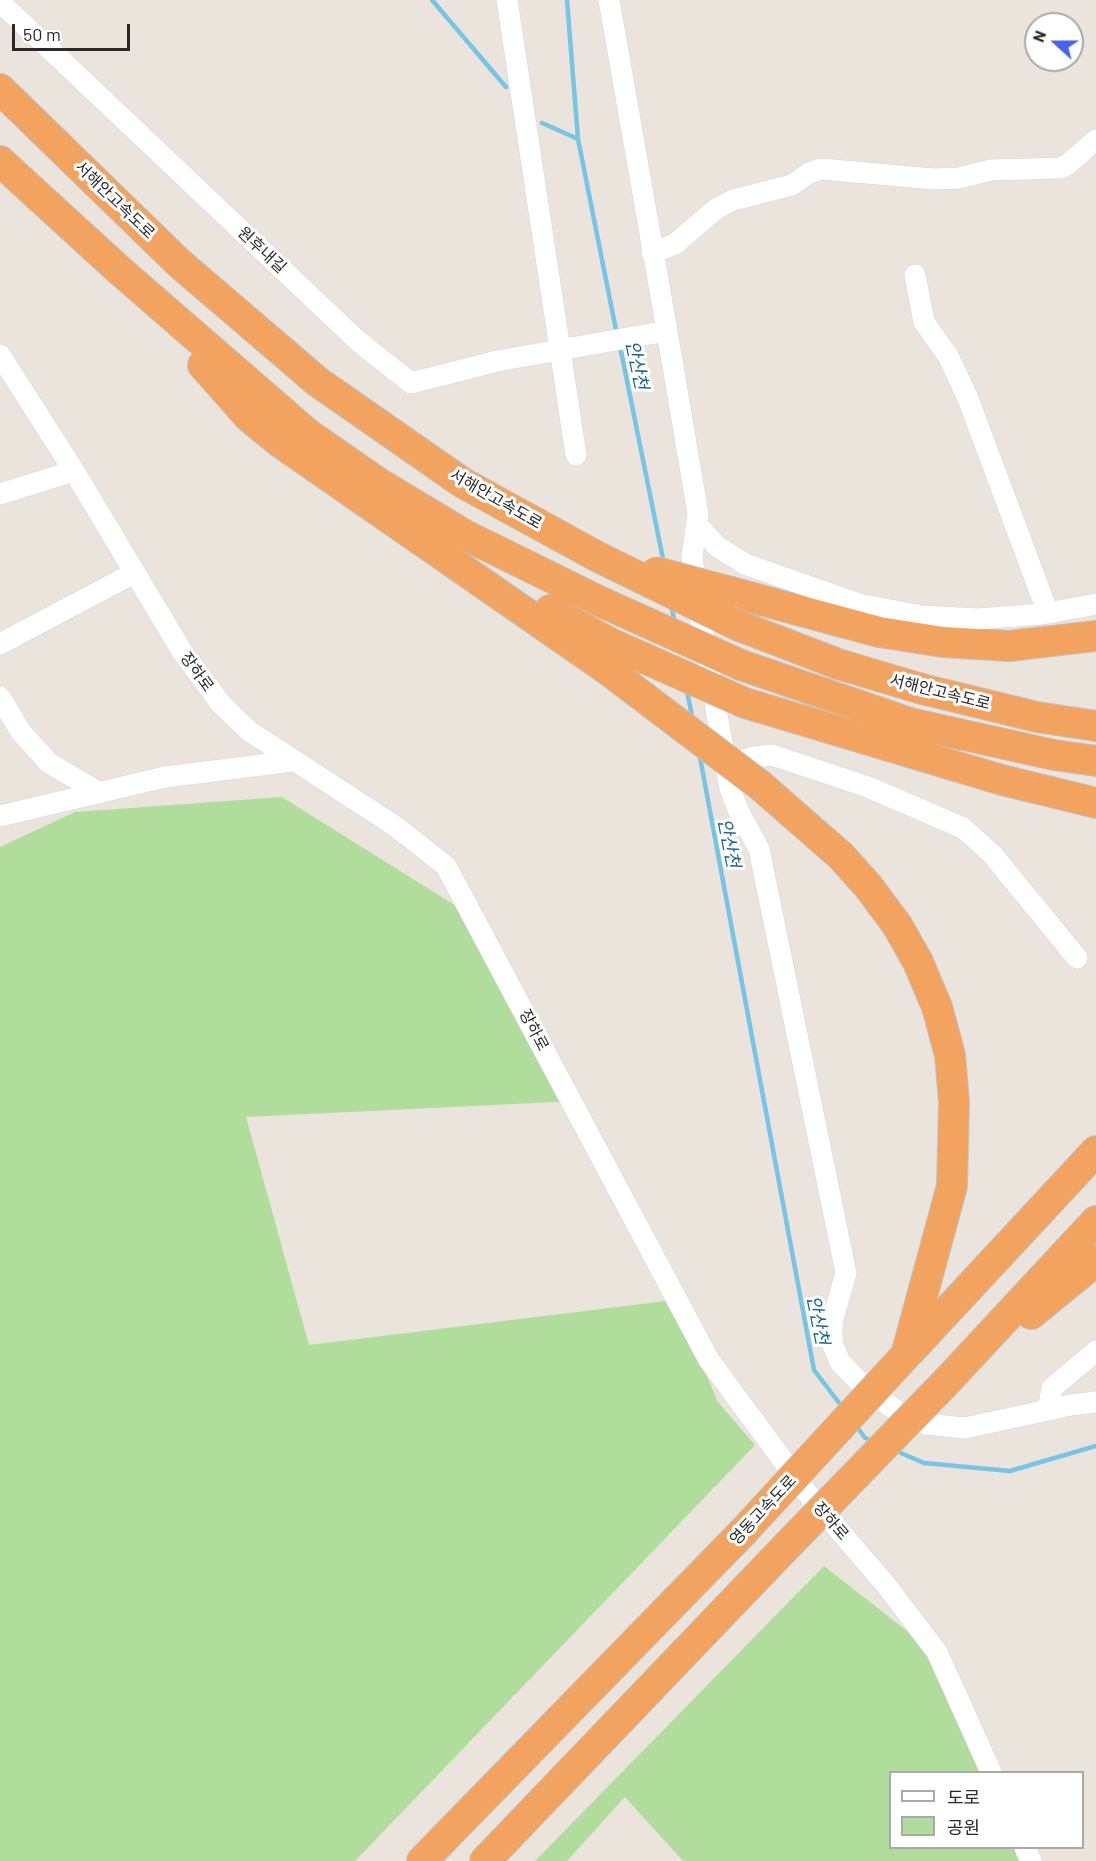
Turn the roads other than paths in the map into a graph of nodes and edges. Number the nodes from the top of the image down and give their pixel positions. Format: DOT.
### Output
graph roads {
  1 [pos="507,0"];
  2 [pos="609,0"];
  3 [pos="0,2"];
  4 [pos="0,89"];
  5 [pos="1096,140"];
  6 [pos="0,160"];
  7 [pos="652,253"];
  8 [pos="915,275"];
  9 [pos="664,331"];
  10 [pos="564,349"];
  11 [pos="0,355"];
  12 [pos="294,438"];
  13 [pos="576,455"];
  14 [pos="74,471"];
  15 [pos="0,494"];
  16 [pos="697,525"];
  17 [pos="598,557"];
  18 [pos="134,573"];
  19 [pos="1096,604"];
  20 [pos="1048,613"];
  21 [pos="1096,636"];
  22 [pos="0,644"];
  23 [pos="609,656"];
  24 [pos="0,697"];
  25 [pos="1096,726"];
  26 [pos="292,761"];
  27 [pos="1096,761"];
  28 [pos="727,765"];
  29 [pos="100,793"];
  30 [pos="1096,803"];
  31 [pos="0,816"];
  32 [pos="1077,958"];
  33 [pos="1096,1151"];
  34 [pos="1096,1221"];
  35 [pos="1096,1261"];
  36 [pos="1096,1351"];
  37 [pos="906,1355"];
  38 [pos="949,1379"];
  39 [pos="1096,1402"];
  40 [pos="1048,1410"];
  41 [pos="990,1771"];
  42 [pos="422,1861"];
  43 [pos="485,1861"];
  1 -- 10 [label="street"];
  2 -- 7 [label="street"];
  3 -- 10 [label="street, 원후내길"];
  4 -- 17 [label="highway, 서해안고속도로"];
  5 -- 7 [label="street"];
  6 -- 12 [label="highway"];
  7 -- 9 [label="street"];
  8 -- 20 [label="street"];
  9 -- 10 [label="street"];
  9 -- 16 [label="street"];
  10 -- 13 [label="street"];
  11 -- 14 [label="street, 장하로"];
  12 -- 23 [label="highway"];
  12 -- 27 [label="highway, bridge"];
  14 -- 15 [label="street"];
  14 -- 18 [label="street, 장하로"];
  16 -- 20 [label="street"];
  16 -- 28 [label="street"];
  17 -- 21 [label="highway, bridge"];
  17 -- 25 [label="highway, 서해안고속도로, bridge"];
  18 -- 22 [label="street"];
  18 -- 26 [label="street, 장하로"];
  19 -- 20 [label="street"];
  23 -- 30 [label="highway, bridge"];
  23 -- 37 [label="highway, bridge"];
  24 -- 29 [label="street"];
  26 -- 29 [label="street"];
  26 -- 41 [label="street, 장하로"];
  28 -- 32 [label="street"];
  28 -- 40 [label="street"];
  29 -- 31 [label="street"];
  33 -- 37 [label="highway, 영동고속도로"];
  34 -- 38 [label="highway"];
  35 -- 38 [label="highway"];
  36 -- 40 [label="street"];
  37 -- 42 [label="highway, 영동고속도로, bridge"];
  38 -- 43 [label="highway, bridge"];
  39 -- 40 [label="street"];
}
